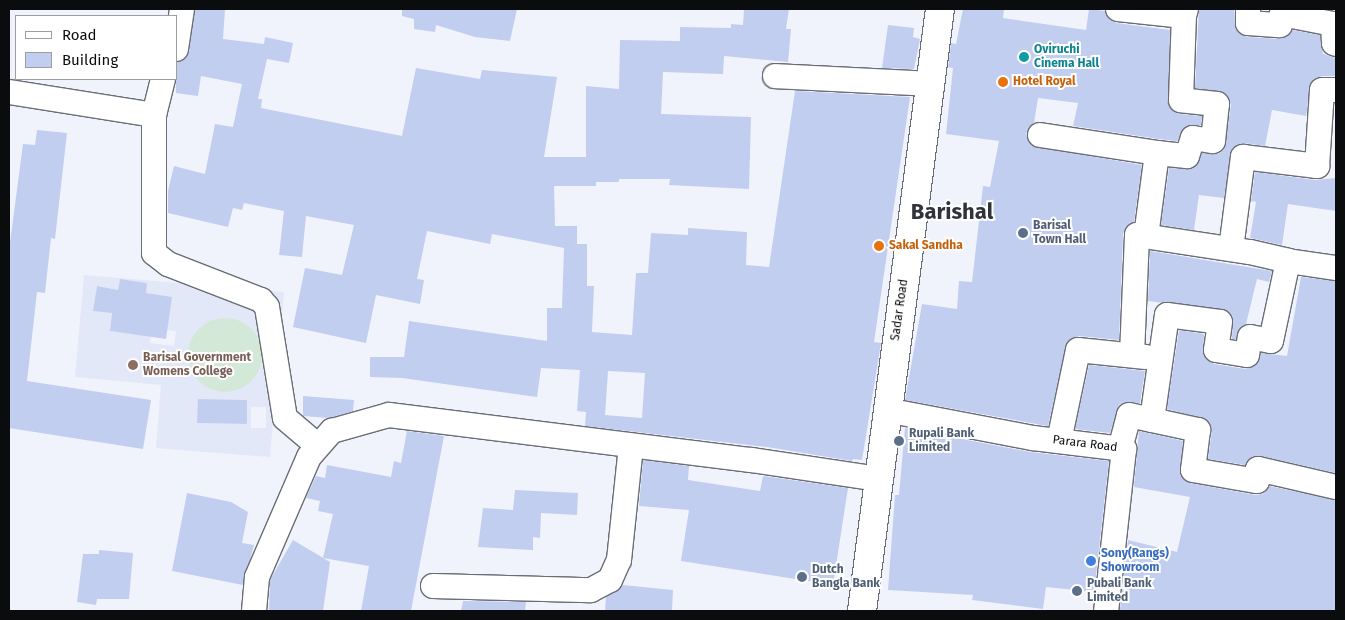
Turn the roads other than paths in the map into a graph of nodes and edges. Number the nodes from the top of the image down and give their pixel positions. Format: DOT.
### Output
graph roads {
  1 [pos="182,9"];
  2 [pos="940,9"];
  3 [pos="1118,9"];
  4 [pos="1248,9"];
  5 [pos="1185,13"];
  6 [pos="178,36"];
  7 [pos="1336,44"];
  8 [pos="775,76"];
  9 [pos="163,80"];
  10 [pos="931,84"];
  11 [pos="1336,90"];
  12 [pos="9,92"];
  13 [pos="154,115"];
  14 [pos="1040,135"];
  15 [pos="1157,153"];
  16 [pos="1146,236"];
  17 [pos="1231,249"];
  18 [pos="1288,261"];
  19 [pos="1336,268"];
  20 [pos="1132,355"];
  21 [pos="1161,358"];
  22 [pos="886,410"];
  23 [pos="1152,420"];
  24 [pos="1059,441"];
  25 [pos="318,446"];
  26 [pos="631,446"];
  27 [pos="1120,449"];
  28 [pos="878,479"];
  29 [pos="1336,487"];
  30 [pos="433,586"];
  31 [pos="254,611"];
  32 [pos="862,611"];
  33 [pos="1106,611"];
  1 -- 6 [label="street"];
  2 -- 10 [label="main road, Sadar Road"];
  3 -- 5 [label="street"];
  4 -- 7 [label="street"];
  5 -- 15 [label="street"];
  8 -- 10 [label="street"];
  9 -- 13 [label="street"];
  10 -- 22 [label="main road, Sadar Road"];
  11 -- 17 [label="street"];
  12 -- 13 [label="street"];
  13 -- 25 [label="street"];
  14 -- 15 [label="street"];
  15 -- 16 [label="street"];
  16 -- 17 [label="street"];
  16 -- 20 [label="street"];
  17 -- 18 [label="street"];
  18 -- 19 [label="street"];
  18 -- 21 [label="street"];
  20 -- 21 [label="street"];
  20 -- 24 [label="street"];
  21 -- 23 [label="street"];
  22 -- 24 [label="street, Parara Road"];
  22 -- 28 [label="main road, Sadar Road"];
  23 -- 27 [label="street"];
  23 -- 29 [label="street"];
  24 -- 27 [label="street, Parara Road"];
  25 -- 26 [label="street"];
  25 -- 31 [label="street"];
  26 -- 28 [label="street"];
  26 -- 30 [label="street"];
  27 -- 33 [label="street, Parara Road"];
  28 -- 32 [label="main road, Sadar Road"];
}
